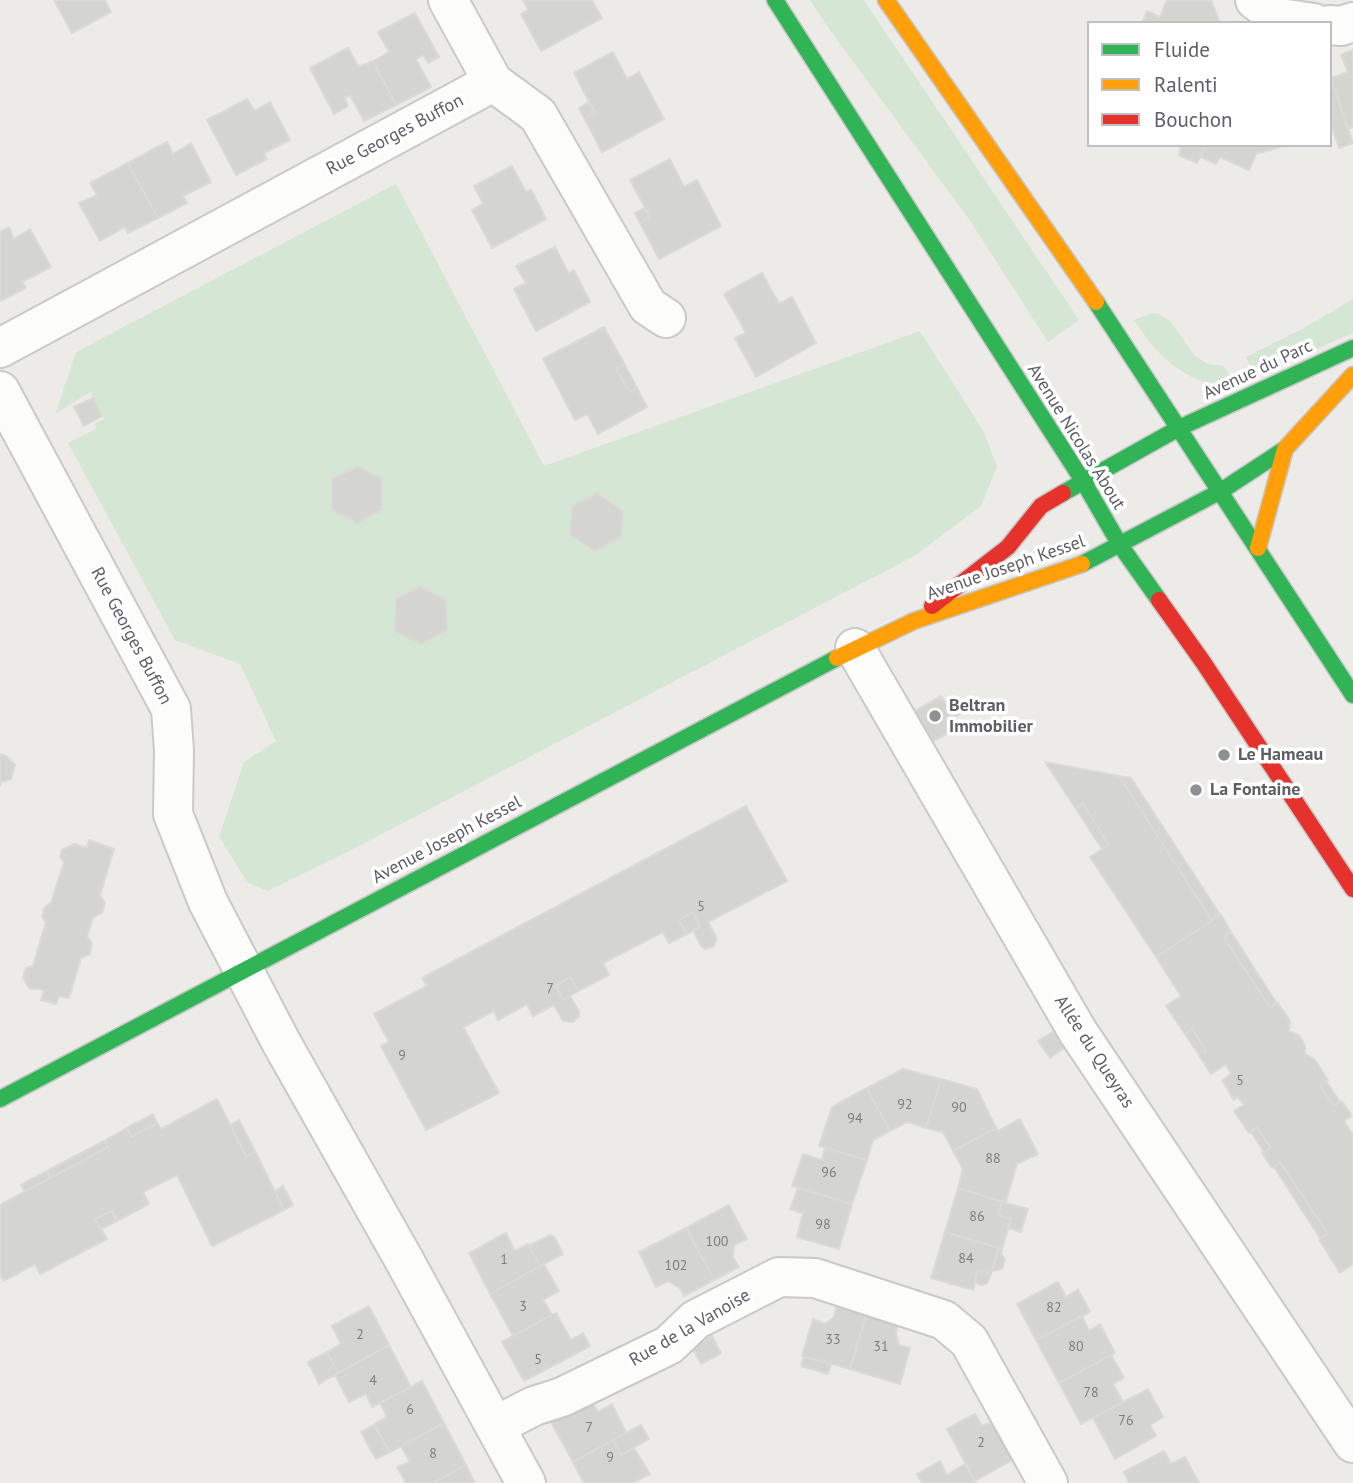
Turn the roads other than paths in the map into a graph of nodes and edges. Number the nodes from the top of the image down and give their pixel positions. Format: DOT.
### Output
graph roads {
  1 [pos="448,0"];
  2 [pos="775,0"];
  3 [pos="886,0"];
  4 [pos="1255,0"];
  5 [pos="1300,21"];
  6 [pos="1353,22"];
  7 [pos="1332,25"];
  8 [pos="494,82"];
  9 [pos="666,318"];
  10 [pos="0,348"];
  11 [pos="1353,348"];
  12 [pos="1353,375"];
  13 [pos="0,391"];
  14 [pos="1179,428"];
  15 [pos="1285,449"];
  16 [pos="1083,481"];
  17 [pos="1221,491"];
  18 [pos="1120,545"];
  19 [pos="1258,548"];
  20 [pos="914,621"];
  21 [pos="855,648"];
  22 [pos="1353,695"];
  23 [pos="1353,889"];
  24 [pos="244,972"];
  25 [pos="0,1099"];
  26 [pos="495,1426"];
  27 [pos="1353,1443"];
  28 [pos="526,1483"];
  29 [pos="1048,1483"];
  1 -- 8 [label="street"];
  2 -- 16 [label="street, Avenue Nicolas About"];
  3 -- 14 [label="street"];
  4 -- 5 [label="street"];
  6 -- 7 [label="street"];
  8 -- 9 [label="street"];
  8 -- 10 [label="street, Rue Georges Buffon"];
  11 -- 14 [label="street, Avenue du Parc"];
  12 -- 15 [label="street"];
  13 -- 24 [label="street, Rue Georges Buffon"];
  14 -- 16 [label="street, Avenue Joseph Kessel"];
  14 -- 17 [label="street"];
  15 -- 17 [label="street"];
  15 -- 19 [label="street"];
  16 -- 18 [label="street, Avenue Nicolas About"];
  16 -- 20 [label="street, Avenue Joseph Kessel"];
  17 -- 18 [label="street, Avenue Joseph Kessel"];
  17 -- 19 [label="street"];
  18 -- 20 [label="street, Avenue Joseph Kessel"];
  18 -- 23 [label="street, Avenue Nicolas About"];
  19 -- 22 [label="street"];
  20 -- 21 [label="street, Avenue Joseph Kessel"];
  21 -- 24 [label="street, Avenue Joseph Kessel"];
  21 -- 27 [label="street, Allée du Queyras"];
  24 -- 25 [label="street, Avenue Joseph Kessel"];
  24 -- 26 [label="street"];
  26 -- 28 [label="street"];
  26 -- 29 [label="street, Rue de la Vanoise"];
}
